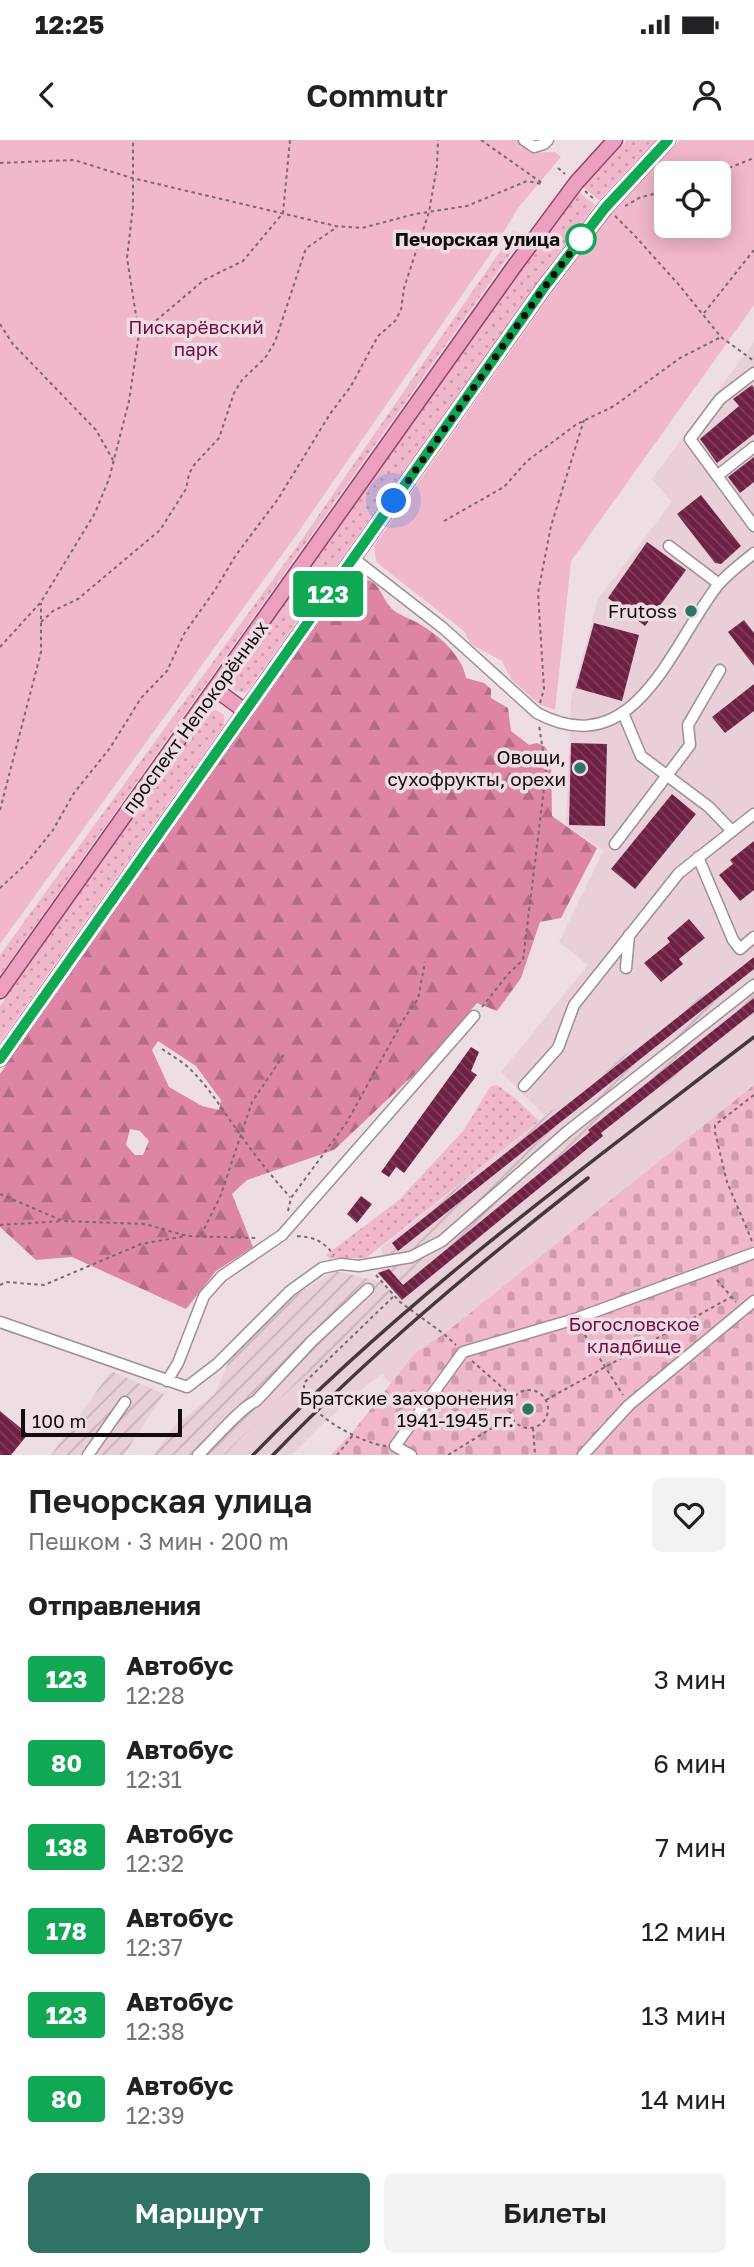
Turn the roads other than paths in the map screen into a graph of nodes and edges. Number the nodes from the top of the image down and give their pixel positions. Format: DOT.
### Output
graph roads {
  1 [pos="524,140"];
  2 [pos="548,140"];
  3 [pos="615,140"];
  4 [pos="668,140"];
  5 [pos="754,373"];
  6 [pos="754,447"];
  7 [pos="717,476"];
  8 [pos="752,518"];
  9 [pos="669,546"];
  10 [pos="754,553"];
  11 [pos="354,558"];
  12 [pos="719,584"];
  13 [pos="720,670"];
  14 [pos="215,689"];
  15 [pos="245,711"];
  16 [pos="623,713"];
  17 [pos="667,775"];
  18 [pos="754,814"];
  19 [pos="732,831"];
  20 [pos="615,844"];
  21 [pos="698,857"];
  22 [pos="629,935"];
  23 [pos="754,937"];
  24 [pos="626,968"];
  25 [pos="754,985"];
  26 [pos="0,991"];
  27 [pos="474,1016"];
  28 [pos="0,1059"];
  29 [pos="524,1086"];
  30 [pos="754,1253"];
  31 [pos="368,1289"];
  32 [pos="754,1301"];
  33 [pos="0,1322"];
  34 [pos="167,1381"];
  35 [pos="125,1402"];
  36 [pos="88,1455"];
  37 [pos="198,1455"];
  38 [pos="411,1455"];
  39 [pos="583,1455"];
  1 -- 2 [label="street"];
  3 -- 14 [label="main road, проспект Непокорённых"];
  4 -- 11 [label="main road, проспект Непокорённых"];
  5 -- 7 [label="street"];
  6 -- 7 [label="street"];
  7 -- 8 [label="street"];
  9 -- 12 [label="street"];
  10 -- 12 [label="street"];
  11 -- 15 [label="main road, проспект Непокорённых"];
  11 -- 16 [label="street"];
  12 -- 16 [label="street"];
  13 -- 17 [label="street"];
  14 -- 15 [label="main road"];
  14 -- 26 [label="main road, проспект Непокорённых"];
  15 -- 28 [label="main road, проспект Непокорённых"];
  16 -- 17 [label="street"];
  17 -- 19 [label="street"];
  17 -- 20 [label="street"];
  18 -- 19 [label="street"];
  19 -- 21 [label="street"];
  21 -- 22 [label="street"];
  21 -- 23 [label="street"];
  22 -- 24 [label="street"];
  22 -- 29 [label="street"];
  25 -- 34 [label="street"];
  27 -- 34 [label="street"];
  30 -- 38 [label="street"];
  31 -- 37 [label="street"];
  32 -- 39 [label="street"];
  33 -- 34 [label="street"];
  35 -- 36 [label="street"];
}
